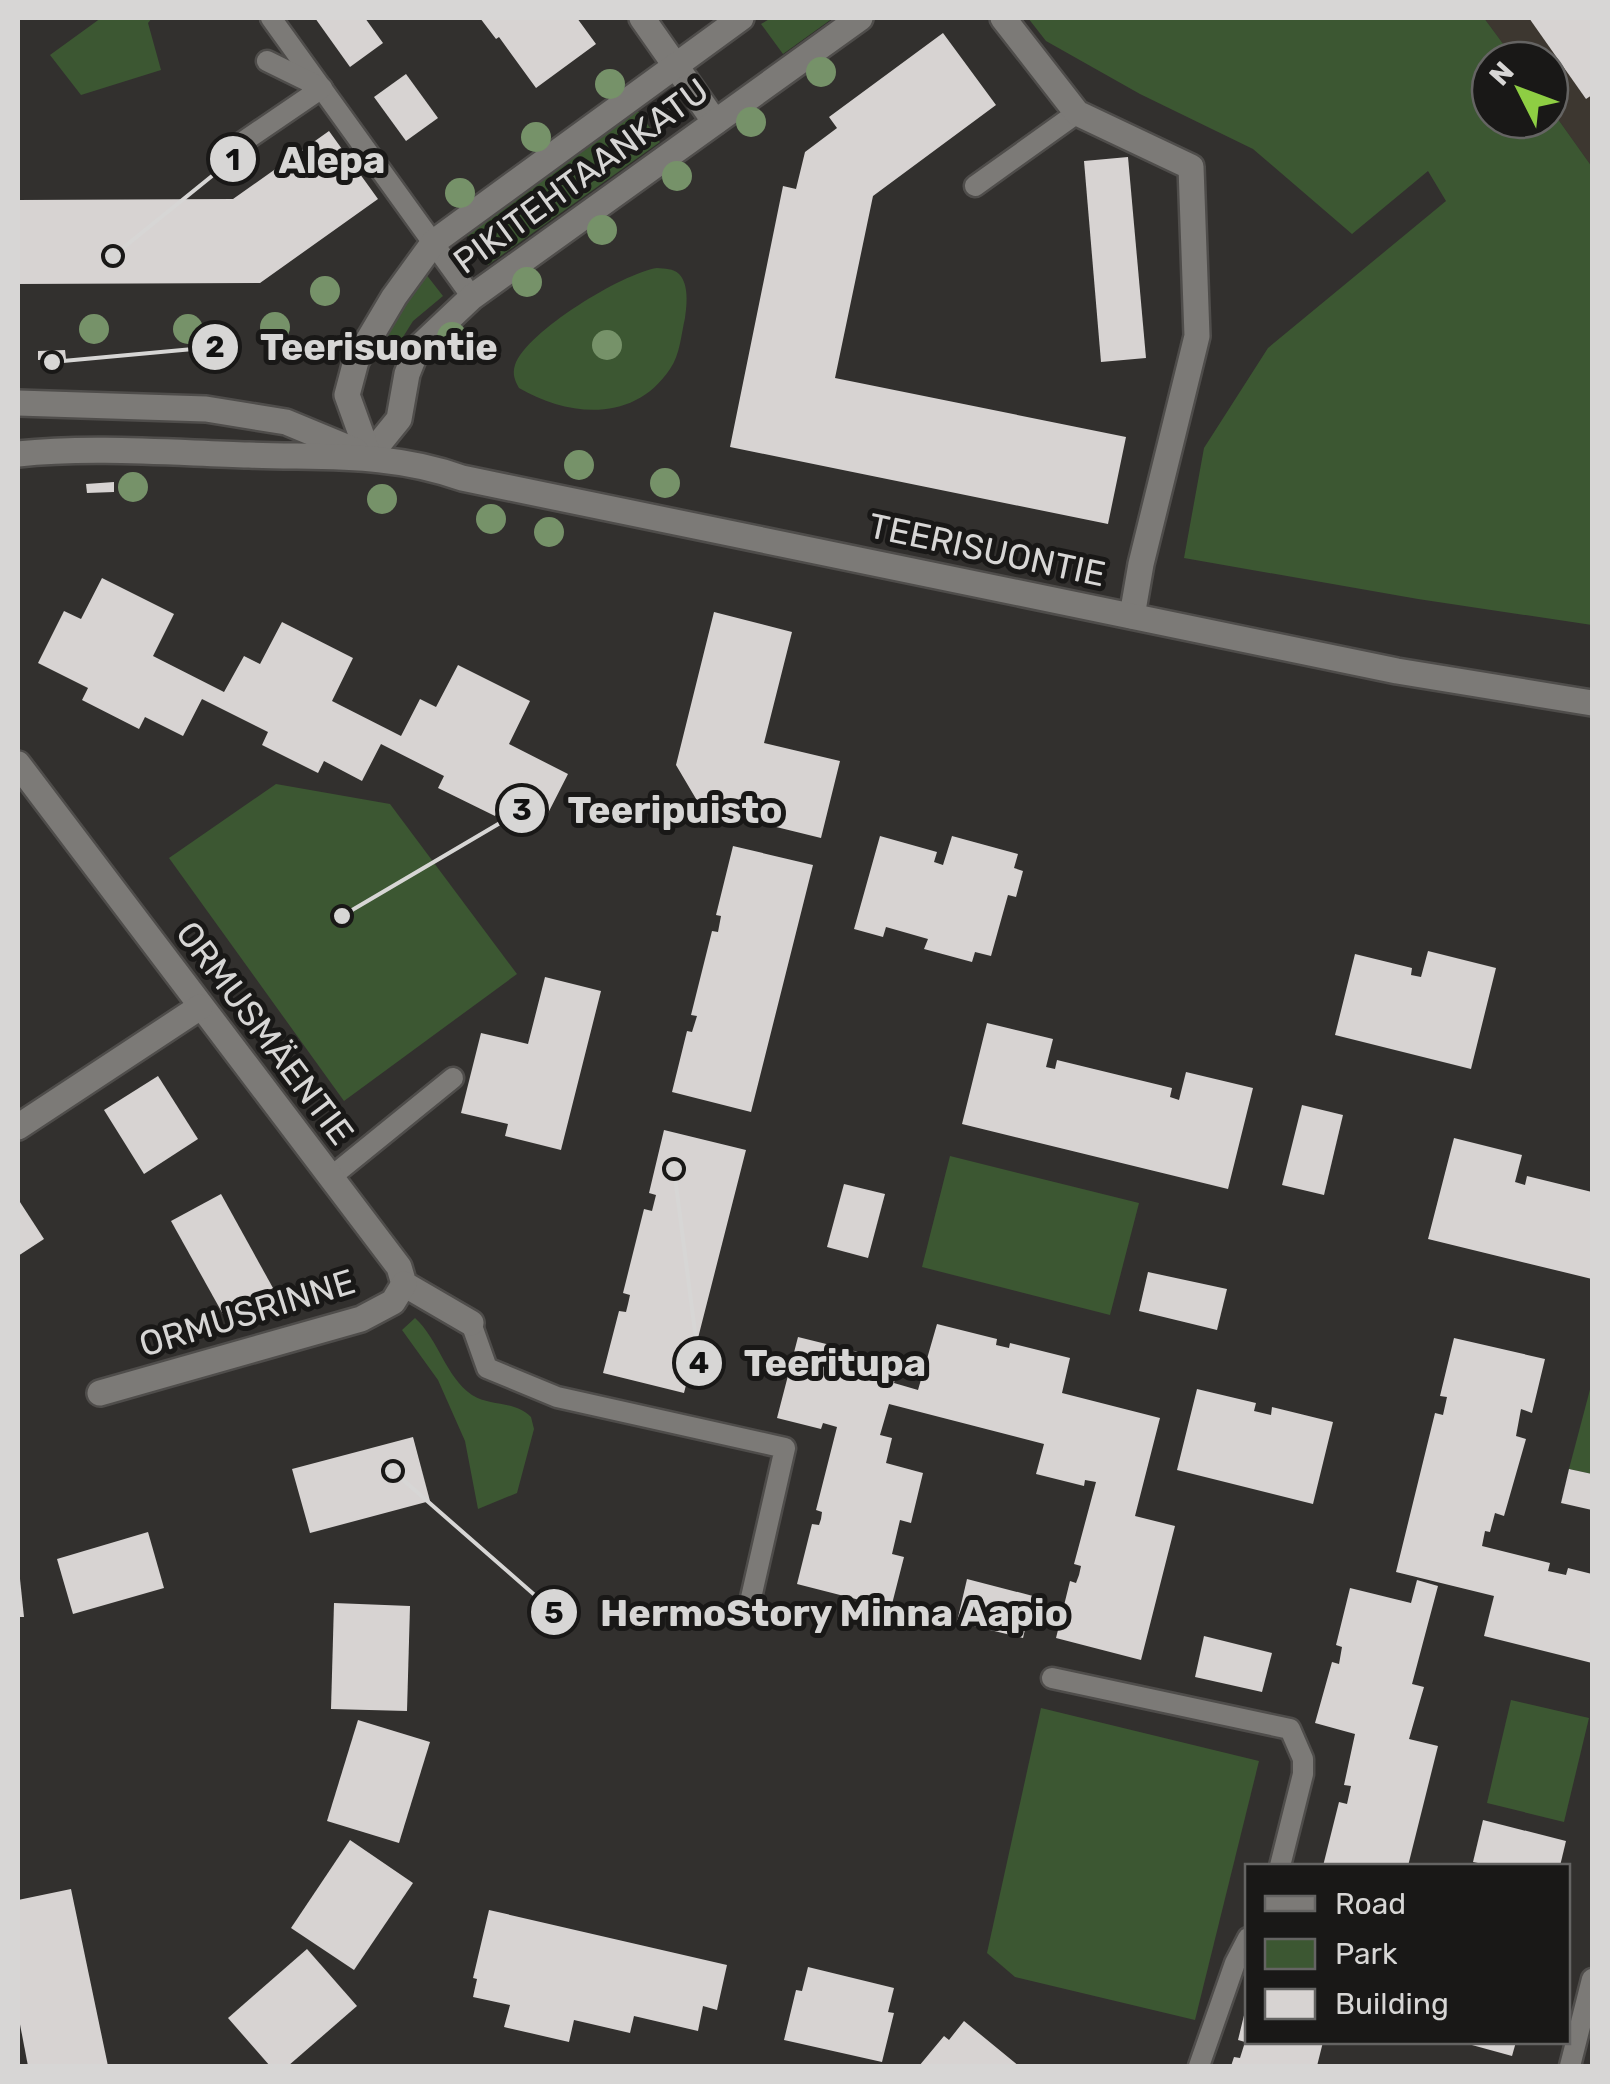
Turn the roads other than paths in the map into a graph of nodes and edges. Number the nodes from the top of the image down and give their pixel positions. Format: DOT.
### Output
graph roads {
  1 [pos="271,18"];
  2 [pos="642,18"];
  3 [pos="741,18"];
  4 [pos="860,18"];
  5 [pos="1003,18"];
  6 [pos="267,61"];
  7 [pos="674,65"];
  8 [pos="322,88"];
  9 [pos="1077,114"];
  10 [pos="716,122"];
  11 [pos="231,150"];
  12 [pos="974,186"];
  13 [pos="434,242"];
  14 [pos="472,297"];
  15 [pos="18,402"];
  16 [pos="18,454"];
  17 [pos="370,456"];
  18 [pos="1132,616"];
  19 [pos="1592,703"];
  20 [pos="18,764"];
  21 [pos="200,1007"];
  22 [pos="453,1078"];
  23 [pos="18,1127"];
  24 [pos="331,1177"];
  25 [pos="404,1284"];
  26 [pos="471,1323"];
  27 [pos="100,1394"];
  28 [pos="748,1611"];
  29 [pos="1052,1678"];
  30 [pos="1280,1864"];
  31 [pos="1245,1944"];
  32 [pos="1592,1979"];
  33 [pos="1199,2066"];
  34 [pos="1570,2066"];
  1 -- 8 [label="lane"];
  2 -- 7 [label="street"];
  3 -- 7 [label="street, PIKITEHTAANKATU"];
  4 -- 10 [label="street, PIKITEHTAANKATU"];
  5 -- 9 [label="street"];
  6 -- 8 [label="lane"];
  7 -- 10 [label="street"];
  7 -- 13 [label="street, PIKITEHTAANKATU"];
  8 -- 11 [label="lane"];
  8 -- 13 [label="lane"];
  9 -- 12 [label="lane"];
  9 -- 18 [label="street"];
  10 -- 14 [label="street, PIKITEHTAANKATU"];
  13 -- 14 [label="lane"];
  13 -- 17 [label="street, PIKITEHTAANKATU"];
  14 -- 17 [label="street, PIKITEHTAANKATU"];
  15 -- 17 [label="street, TEERISUONTIE"];
  16 -- 17 [label="street, TEERISUONTIE"];
  17 -- 18 [label="street, TEERISUONTIE"];
  18 -- 19 [label="street, TEERISUONTIE"];
  20 -- 21 [label="street, ORMUSMÄENTIE"];
  21 -- 23 [label="street"];
  21 -- 24 [label="street, ORMUSMÄENTIE"];
  22 -- 24 [label="lane"];
  24 -- 25 [label="street, ORMUSMÄENTIE"];
  25 -- 26 [label="street, ORMUSMÄENTIE"];
  25 -- 27 [label="street, ORMUSRINNE"];
  26 -- 28 [label="lane"];
  29 -- 30 [label="lane"];
  31 -- 33 [label="lane"];
  32 -- 34 [label="lane"];
}
